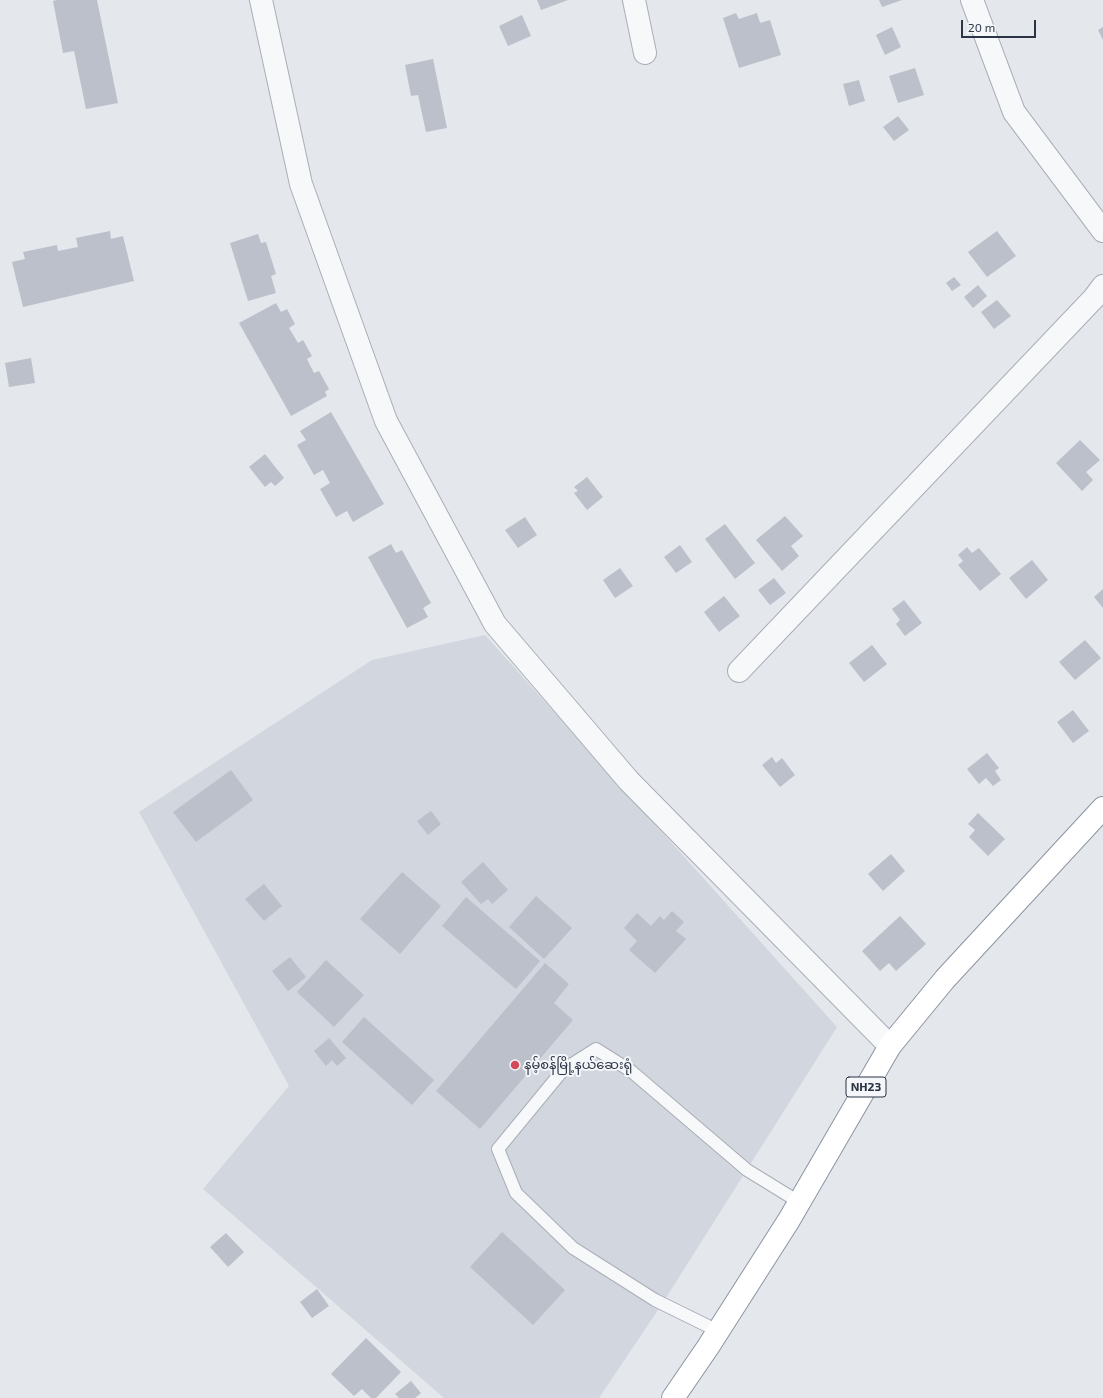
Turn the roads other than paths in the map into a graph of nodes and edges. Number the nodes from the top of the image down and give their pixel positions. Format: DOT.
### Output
graph roads {
  1 [pos="262,0"];
  2 [pos="634,0"];
  3 [pos="972,0"];
  4 [pos="645,53"];
  5 [pos="1103,232"];
  6 [pos="1103,286"];
  7 [pos="739,671"];
  8 [pos="1103,808"];
  9 [pos="890,1046"];
  10 [pos="799,1202"];
  11 [pos="718,1331"];
  12 [pos="673,1398"];
  1 -- 9 [label="street"];
  2 -- 4 [label="street"];
  3 -- 5 [label="street"];
  6 -- 7 [label="street"];
  8 -- 9 [label="highway, NH23"];
  9 -- 10 [label="highway, NH23"];
  10 -- 11 [label="highway, NH23"];
  10 -- 11 [label="lane"];
  11 -- 12 [label="highway, NH23"];
}
